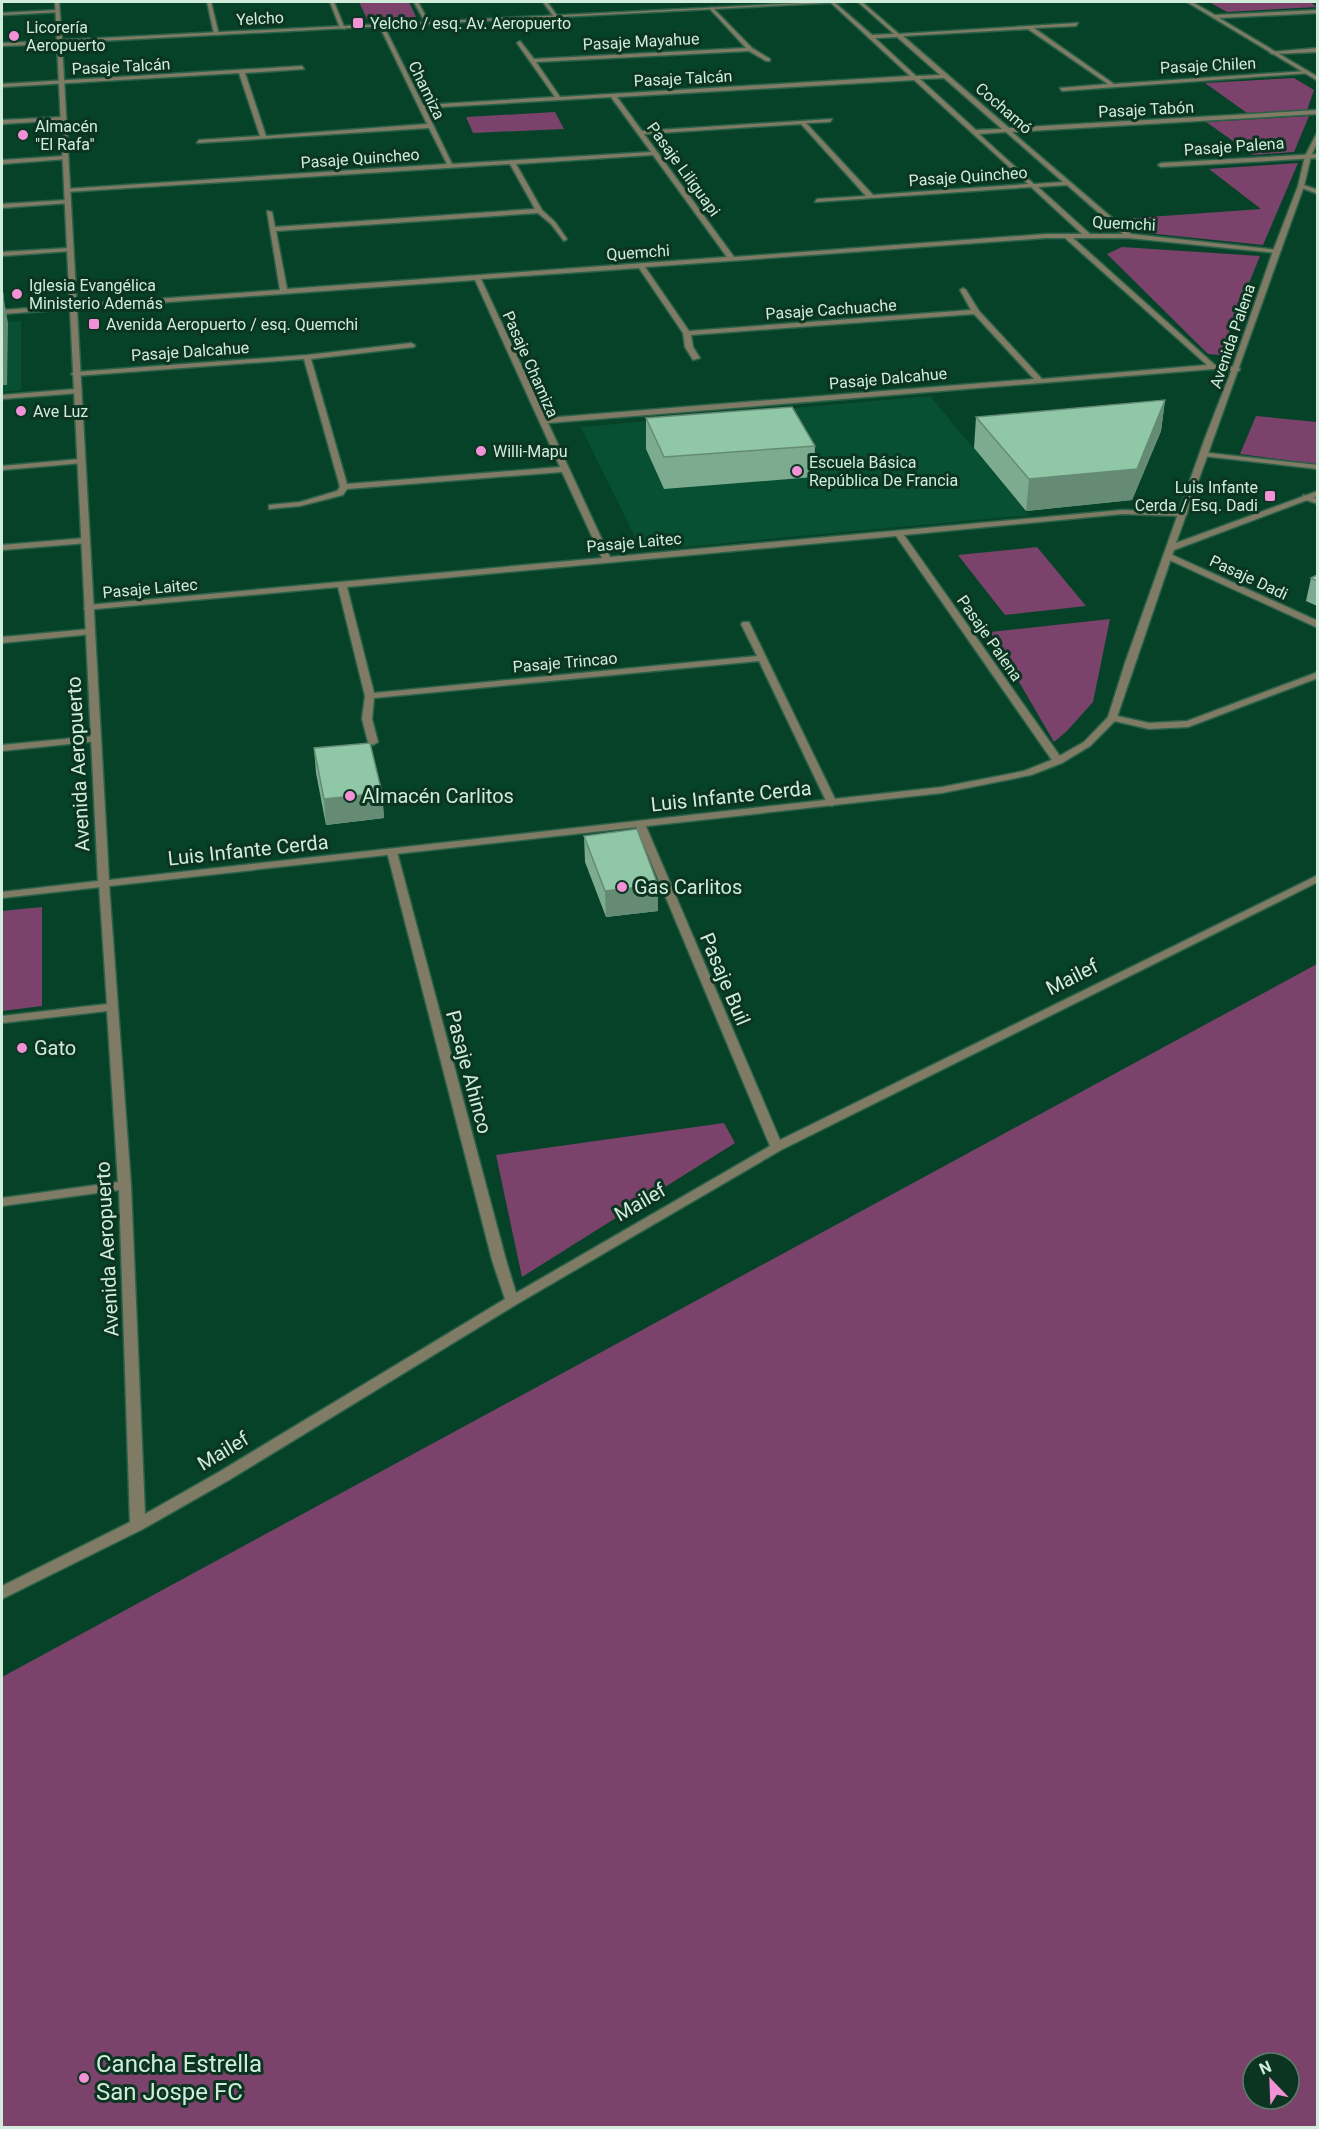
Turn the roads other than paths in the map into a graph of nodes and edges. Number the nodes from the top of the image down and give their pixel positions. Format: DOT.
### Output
graph roads {
  1 [pos="57,2"];
  2 [pos="209,2"];
  3 [pos="332,2"];
  4 [pos="416,2"];
  5 [pos="545,2"];
  6 [pos="832,2"];
  7 [pos="843,2"];
  8 [pos="860,2"];
  9 [pos="1189,2"];
  10 [pos="712,8"];
  11 [pos="58,11"];
  12 [pos="1317,11"];
  13 [pos="2,14"];
  14 [pos="556,16"];
  15 [pos="1214,17"];
  16 [pos="428,23"];
  17 [pos="1076,24"];
  18 [pos="381,26"];
  19 [pos="343,28"];
  20 [pos="1030,28"];
  21 [pos="217,34"];
  22 [pos="899,35"];
  23 [pos="870,37"];
  24 [pos="60,42"];
  25 [pos="520,43"];
  26 [pos="2,45"];
  27 [pos="750,49"];
  28 [pos="1317,50"];
  29 [pos="1272,52"];
  30 [pos="768,60"];
  31 [pos="532,61"];
  32 [pos="302,68"];
  33 [pos="242,72"];
  34 [pos="1307,73"];
  35 [pos="946,76"];
  36 [pos="916,78"];
  37 [pos="1317,80"];
  38 [pos="61,82"];
  39 [pos="1112,85"];
  40 [pos="2,86"];
  41 [pos="1062,89"];
  42 [pos="613,96"];
  43 [pos="559,99"];
  44 [pos="421,107"];
  45 [pos="1317,112"];
  46 [pos="63,119"];
  47 [pos="830,120"];
  48 [pos="2,122"];
  49 [pos="803,123"];
  50 [pos="430,126"];
  51 [pos="1008,130"];
  52 [pos="976,132"];
  53 [pos="640,133"];
  54 [pos="1317,133"];
  55 [pos="263,136"];
  56 [pos="199,142"];
  57 [pos="655,153"];
  58 [pos="1308,156"];
  59 [pos="1317,156"];
  60 [pos="65,158"];
  61 [pos="2,162"];
  62 [pos="512,162"];
  63 [pos="450,165"];
  64 [pos="1161,165"];
  65 [pos="1068,183"];
  66 [pos="1035,185"];
  67 [pos="1301,186"];
  68 [pos="66,190"];
  69 [pos="1317,192"];
  70 [pos="870,196"];
  71 [pos="817,201"];
  72 [pos="67,202"];
  73 [pos="2,206"];
  74 [pos="540,211"];
  75 [pos="268,212"];
  76 [pos="273,229"];
  77 [pos="1066,235"];
  78 [pos="1087,235"];
  79 [pos="1129,236"];
  80 [pos="564,239"];
  81 [pos="69,250"];
  82 [pos="1276,251"];
  83 [pos="2,255"];
  84 [pos="732,259"];
  85 [pos="640,265"];
  86 [pos="477,277"];
  87 [pos="963,290"];
  88 [pos="284,291"];
  89 [pos="72,306"];
  90 [pos="2,312"];
  91 [pos="976,312"];
  92 [pos="687,333"];
  93 [pos="411,345"];
  94 [pos="307,357"];
  95 [pos="696,357"];
  96 [pos="1213,367"];
  97 [pos="1236,369"];
  98 [pos="75,374"];
  99 [pos="1040,381"];
  100 [pos="76,391"];
  101 [pos="2,397"];
  102 [pos="542,421"];
  103 [pos="1203,454"];
  104 [pos="80,461"];
  105 [pos="1317,467"];
  106 [pos="2,468"];
  107 [pos="565,469"];
  108 [pos="344,487"];
  109 [pos="1317,493"];
  110 [pos="1306,497"];
  111 [pos="1317,502"];
  112 [pos="272,507"];
  113 [pos="1183,514"];
  114 [pos="898,533"];
  115 [pos="85,541"];
  116 [pos="2,548"];
  117 [pos="1169,552"];
  118 [pos="606,560"];
  119 [pos="342,585"];
  120 [pos="88,608"];
  121 [pos="746,624"];
  122 [pos="1317,625"];
  123 [pos="90,632"];
  124 [pos="2,640"];
  125 [pos="763,658"];
  126 [pos="1317,675"];
  127 [pos="370,696"];
  128 [pos="1113,718"];
  129 [pos="96,738"];
  130 [pos="373,742"];
  131 [pos="2,748"];
  132 [pos="1058,761"];
  133 [pos="832,803"];
  134 [pos="640,824"];
  135 [pos="392,852"];
  136 [pos="1317,878"];
  137 [pos="104,884"];
  138 [pos="2,895"];
  139 [pos="112,1007"];
  140 [pos="2,1020"];
  141 [pos="777,1147"];
  142 [pos="125,1185"];
  143 [pos="2,1202"];
  144 [pos="512,1302"];
  145 [pos="138,1525"];
  146 [pos="2,1593"];
  1 -- 11 [label="street, Avenida Aeropuerto"];
  2 -- 21 [label="street"];
  3 -- 19 [label="street"];
  4 -- 16 [label="street"];
  5 -- 14 [label="street"];
  6 -- 7 [label="street, Yelcho"];
  6 -- 10 [label="street, Yelcho"];
  6 -- 23 [label="street, Cochamó"];
  8 -- 22 [label="street, Cochamó"];
  9 -- 15 [label="street"];
  10 -- 14 [label="street, Yelcho"];
  10 -- 27 [label="street, Pasaje Mayahue"];
  11 -- 13 [label="street"];
  11 -- 24 [label="street, Avenida Aeropuerto"];
  12 -- 15 [label="street"];
  14 -- 16 [label="street, Yelcho"];
  15 -- 29 [label="street"];
  16 -- 18 [label="street, Yelcho"];
  17 -- 20 [label="street"];
  18 -- 19 [label="street, Yelcho"];
  18 -- 44 [label="street, Chamiza"];
  19 -- 21 [label="street, Yelcho"];
  20 -- 22 [label="street"];
  20 -- 39 [label="street"];
  21 -- 24 [label="street, Yelcho"];
  22 -- 23 [label="street"];
  22 -- 35 [label="street, Cochamó"];
  23 -- 36 [label="street, Cochamó"];
  24 -- 26 [label="street, Yelcho"];
  24 -- 38 [label="street, Avenida Aeropuerto"];
  25 -- 31 [label="street"];
  27 -- 30 [label="street, Pasaje Mayahue"];
  27 -- 31 [label="street, Pasaje Mayahue"];
  28 -- 29 [label="street"];
  29 -- 34 [label="street"];
  31 -- 43 [label="street"];
  32 -- 33 [label="street, Pasaje Talcán"];
  33 -- 38 [label="street, Pasaje Talcán"];
  33 -- 55 [label="street"];
  34 -- 37 [label="street"];
  34 -- 39 [label="street, Pasaje Chilen"];
  35 -- 36 [label="street, Pasaje Talcán"];
  35 -- 51 [label="street, Cochamó"];
  36 -- 42 [label="street, Pasaje Talcán"];
  36 -- 52 [label="street, Cochamó"];
  38 -- 40 [label="street, Pasaje Talcán"];
  38 -- 46 [label="street, Avenida Aeropuerto"];
  39 -- 41 [label="street, Pasaje Chilen"];
  42 -- 43 [label="street, Pasaje Talcán"];
  42 -- 53 [label="street, Pasaje Liliguapi"];
  43 -- 44 [label="street, Pasaje Talcán"];
  44 -- 50 [label="street, Chamiza"];
  45 -- 51 [label="street, Pasaje Tabón"];
  46 -- 48 [label="street"];
  46 -- 60 [label="street, Avenida Aeropuerto"];
  47 -- 49 [label="street"];
  49 -- 53 [label="street"];
  49 -- 70 [label="street"];
  50 -- 55 [label="street"];
  50 -- 63 [label="street, Chamiza"];
  51 -- 52 [label="street, Pasaje Tabón"];
  51 -- 65 [label="street, Cochamó"];
  52 -- 66 [label="street, Cochamó"];
  53 -- 57 [label="street, Pasaje Liliguapi"];
  54 -- 58 [label="street, Avenida Palena"];
  55 -- 56 [label="street"];
  57 -- 62 [label="street, Pasaje Quincheo"];
  57 -- 84 [label="street, Pasaje Liliguapi"];
  58 -- 59 [label="street, Pasaje Palena"];
  58 -- 64 [label="street, Pasaje Palena"];
  58 -- 67 [label="street, Avenida Palena"];
  60 -- 61 [label="street"];
  60 -- 68 [label="street, Avenida Aeropuerto"];
  62 -- 63 [label="street, Pasaje Quincheo"];
  62 -- 74 [label="street"];
  63 -- 68 [label="street, Pasaje Quincheo"];
  65 -- 66 [label="street, Pasaje Quincheo"];
  65 -- 79 [label="street, Cochamó"];
  66 -- 70 [label="street, Pasaje Quincheo"];
  66 -- 78 [label="street, Cochamó"];
  67 -- 69 [label="street"];
  67 -- 82 [label="street, Avenida Palena"];
  68 -- 72 [label="street, Avenida Aeropuerto"];
  70 -- 71 [label="street, Pasaje Quincheo"];
  72 -- 73 [label="street"];
  72 -- 81 [label="street, Avenida Aeropuerto"];
  74 -- 76 [label="street"];
  74 -- 80 [label="street"];
  75 -- 76 [label="street"];
  76 -- 88 [label="street"];
  77 -- 78 [label="street, Quemchi"];
  77 -- 84 [label="street, Quemchi"];
  77 -- 96 [label="street"];
  78 -- 79 [label="street, Quemchi"];
  79 -- 82 [label="street, Quemchi"];
  81 -- 83 [label="street"];
  81 -- 89 [label="street, Avenida Aeropuerto"];
  82 -- 97 [label="street, Avenida Palena"];
  84 -- 85 [label="street, Quemchi"];
  85 -- 86 [label="street, Quemchi"];
  85 -- 92 [label="street"];
  86 -- 88 [label="street, Quemchi"];
  86 -- 102 [label="street, Pasaje Chamiza"];
  87 -- 91 [label="street"];
  88 -- 89 [label="street, Quemchi"];
  89 -- 90 [label="street, Quemchi"];
  89 -- 98 [label="street, Avenida Aeropuerto"];
  91 -- 92 [label="street, Pasaje Cachuache"];
  91 -- 99 [label="street"];
  92 -- 95 [label="street"];
  93 -- 94 [label="street, Pasaje Dalcahue"];
  94 -- 98 [label="street, Pasaje Dalcahue"];
  94 -- 108 [label="street"];
  96 -- 97 [label="street, Pasaje Dalcahue"];
  96 -- 99 [label="street, Pasaje Dalcahue"];
  97 -- 103 [label="street, Avenida Palena"];
  98 -- 100 [label="street, Avenida Aeropuerto"];
  99 -- 102 [label="street, Pasaje Dalcahue"];
  100 -- 101 [label="street"];
  100 -- 104 [label="street, Avenida Aeropuerto"];
  102 -- 107 [label="street, Pasaje Chamiza"];
  103 -- 105 [label="street"];
  103 -- 113 [label="street, Avenida Palena"];
  104 -- 106 [label="street"];
  104 -- 115 [label="street, Avenida Aeropuerto"];
  107 -- 108 [label="street"];
  107 -- 118 [label="street, Pasaje Chamiza"];
  108 -- 112 [label="street"];
  109 -- 110 [label="street"];
  110 -- 111 [label="street"];
  110 -- 117 [label="street"];
  113 -- 114 [label="street, Pasaje Laitec"];
  113 -- 117 [label="street, Avenida Palena"];
  114 -- 118 [label="street, Pasaje Laitec"];
  114 -- 132 [label="street, Pasaje Palena"];
  115 -- 116 [label="street"];
  115 -- 120 [label="street, Avenida Aeropuerto"];
  117 -- 122 [label="street, Pasaje Dadi"];
  117 -- 128 [label="street, Luis Infante Cerda"];
  118 -- 119 [label="street, Pasaje Laitec"];
  119 -- 120 [label="street, Pasaje Laitec"];
  119 -- 127 [label="street"];
  120 -- 123 [label="street, Avenida Aeropuerto"];
  121 -- 125 [label="street"];
  123 -- 124 [label="street"];
  123 -- 129 [label="street, Avenida Aeropuerto"];
  125 -- 127 [label="street, Pasaje Trincao"];
  125 -- 133 [label="street"];
  126 -- 128 [label="street"];
  127 -- 130 [label="street"];
  128 -- 132 [label="street, Luis Infante Cerda"];
  129 -- 131 [label="street"];
  129 -- 137 [label="street, Avenida Aeropuerto"];
  132 -- 133 [label="street, Luis Infante Cerda"];
  133 -- 134 [label="street, Luis Infante Cerda"];
  134 -- 135 [label="street, Luis Infante Cerda"];
  134 -- 141 [label="street, Pasaje Buil"];
  135 -- 137 [label="street, Luis Infante Cerda"];
  135 -- 144 [label="street, Pasaje Ahinco"];
  136 -- 141 [label="street, Mailef"];
  137 -- 138 [label="street, Luis Infante Cerda"];
  137 -- 139 [label="street, Avenida Aeropuerto"];
  139 -- 140 [label="street"];
  139 -- 142 [label="street, Avenida Aeropuerto"];
  141 -- 144 [label="street, Mailef"];
  142 -- 143 [label="street"];
  142 -- 145 [label="street, Avenida Aeropuerto"];
  144 -- 145 [label="street, Mailef"];
  145 -- 146 [label="street, Mailef"];
}
